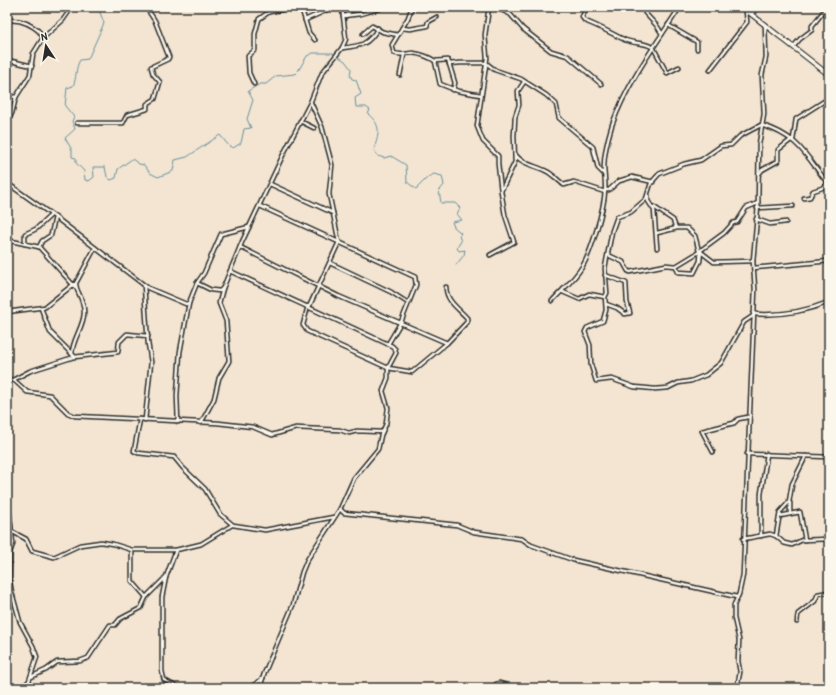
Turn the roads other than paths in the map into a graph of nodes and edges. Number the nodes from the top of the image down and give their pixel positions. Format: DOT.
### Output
graph roads {
  1 [pos="72,7"];
  2 [pos="146,7"];
  3 [pos="297,7"];
  4 [pos="301,7"];
  5 [pos="325,7"];
  6 [pos="342,7"];
  7 [pos="353,7"];
  8 [pos="374,7"];
  9 [pos="386,7"];
  10 [pos="412,7"];
  11 [pos="489,7"];
  12 [pos="495,7"];
  13 [pos="587,7"];
  14 [pos="646,7"];
  15 [pos="680,7"];
  16 [pos="742,7"];
  17 [pos="758,7"];
  18 [pos="827,7"];
  19 [pos="746,10"];
  20 [pos="375,11"];
  21 [pos="752,14"];
  22 [pos="345,16"];
  23 [pos="437,17"];
  24 [pos="7,19"];
  25 [pos="305,20"];
  26 [pos="765,24"];
  27 [pos="668,25"];
  28 [pos="378,28"];
  29 [pos="402,28"];
  30 [pos="363,34"];
  31 [pos="662,34"];
  32 [pos="398,35"];
  33 [pos="43,38"];
  34 [pos="315,40"];
  35 [pos="794,46"];
  36 [pos="652,47"];
  37 [pos="342,48"];
  38 [pos="697,49"];
  39 [pos="404,55"];
  40 [pos="7,60"];
  41 [pos="434,61"];
  42 [pos="486,63"];
  43 [pos="449,64"];
  44 [pos="32,66"];
  45 [pos="679,68"];
  46 [pos="710,70"];
  47 [pos="400,75"];
  48 [pos="829,75"];
  49 [pos="524,82"];
  50 [pos="254,84"];
  51 [pos="601,84"];
  52 [pos="453,90"];
  53 [pos="481,95"];
  54 [pos="7,96"];
  55 [pos="16,97"];
  56 [pos="829,98"];
  57 [pos="310,103"];
  58 [pos="300,121"];
  59 [pos="77,123"];
  60 [pos="7,124"];
  61 [pos="761,125"];
  62 [pos="314,128"];
  63 [pos="793,140"];
  64 [pos="515,153"];
  65 [pos="604,174"];
  66 [pos="759,175"];
  67 [pos="653,182"];
  68 [pos="7,183"];
  69 [pos="270,184"];
  70 [pos="828,184"];
  71 [pos="605,191"];
  72 [pos="501,192"];
  73 [pos="648,195"];
  74 [pos="804,198"];
  75 [pos="758,203"];
  76 [pos="260,206"];
  77 [pos="793,206"];
  78 [pos="654,207"];
  79 [pos="757,208"];
  80 [pos="334,213"];
  81 [pos="51,215"];
  82 [pos="55,217"];
  83 [pos="756,219"];
  84 [pos="786,222"];
  85 [pos="250,227"];
  86 [pos="676,228"];
  87 [pos="657,233"];
  88 [pos="7,240"];
  89 [pos="338,242"];
  90 [pos="25,244"];
  91 [pos="39,246"];
  92 [pos="240,247"];
  93 [pos="95,248"];
  94 [pos="657,248"];
  95 [pos="700,252"];
  96 [pos="490,255"];
  97 [pos="608,255"];
  98 [pos="753,261"];
  99 [pos="829,261"];
  100 [pos="330,264"];
  101 [pos="676,266"];
  102 [pos="754,268"];
  103 [pos="230,271"];
  104 [pos="605,276"];
  105 [pos="197,283"];
  106 [pos="75,285"];
  107 [pos="144,285"];
  108 [pos="319,286"];
  109 [pos="446,287"];
  110 [pos="223,288"];
  111 [pos="563,292"];
  112 [pos="605,297"];
  113 [pos="552,301"];
  114 [pos="829,302"];
  115 [pos="408,303"];
  116 [pos="189,304"];
  117 [pos="606,304"];
  118 [pos="309,307"];
  119 [pos="40,308"];
  120 [pos="7,312"];
  121 [pos="753,315"];
  122 [pos="401,322"];
  123 [pos="148,336"];
  124 [pos="447,343"];
  125 [pos="388,344"];
  126 [pos="72,354"];
  127 [pos="74,357"];
  128 [pos="388,368"];
  129 [pos="7,378"];
  130 [pos="13,380"];
  131 [pos="748,417"];
  132 [pos="140,419"];
  133 [pos="145,420"];
  134 [pos="178,422"];
  135 [pos="201,423"];
  136 [pos="383,432"];
  137 [pos="713,452"];
  138 [pos="747,454"];
  139 [pos="767,454"];
  140 [pos="806,456"];
  141 [pos="829,457"];
  142 [pos="7,492"];
  143 [pos="790,502"];
  144 [pos="340,509"];
  145 [pos="342,513"];
  146 [pos="790,514"];
  147 [pos="335,516"];
  148 [pos="780,516"];
  149 [pos="228,523"];
  150 [pos="233,525"];
  151 [pos="228,527"];
  152 [pos="11,531"];
  153 [pos="760,536"];
  154 [pos="776,536"];
  155 [pos="743,539"];
  156 [pos="829,539"];
  157 [pos="805,540"];
  158 [pos="132,550"];
  159 [pos="176,550"];
  160 [pos="166,577"];
  161 [pos="829,592"];
  162 [pos="146,597"];
  163 [pos="737,597"];
  164 [pos="797,622"];
  165 [pos="30,677"];
  166 [pos="263,677"];
  167 [pos="829,687"];
  168 [pos="22,688"];
  169 [pos="178,688"];
  170 [pos="251,688"];
  171 [pos="260,688"];
  172 [pos="496,688"];
  173 [pos="516,688"];
  174 [pos="737,688"];
  175 [pos="824,688"];
  1 -- 33 [label="street"];
  2 -- 59 [label="street"];
  3 -- 50 [label="street"];
  4 -- 25 [label="street"];
  5 -- 25 [label="street"];
  6 -- 22 [label="street"];
  7 -- 22 [label="street"];
  8 -- 20 [label="street"];
  9 -- 20 [label="street"];
  10 -- 29 [label="street"];
  11 -- 42 [label="street"];
  12 -- 51 [label="street"];
  13 -- 36 [label="street"];
  14 -- 31 [label="street"];
  15 -- 27 [label="street"];
  16 -- 19 [label="main road"];
  17 -- 21 [label="street"];
  18 -- 35 [label="street"];
  19 -- 21 [label="main road"];
  19 -- 46 [label="street"];
  20 -- 22 [label="street"];
  21 -- 26 [label="main road"];
  22 -- 37 [label="street"];
  23 -- 29 [label="street"];
  24 -- 33 [label="street"];
  25 -- 34 [label="street"];
  26 -- 35 [label="main road"];
  26 -- 61 [label="street"];
  27 -- 31 [label="street"];
  27 -- 38 [label="street"];
  28 -- 30 [label="street"];
  28 -- 32 [label="street"];
  28 -- 37 [label="street"];
  29 -- 32 [label="street"];
  31 -- 36 [label="street"];
  32 -- 39 [label="street"];
  33 -- 44 [label="street"];
  35 -- 48 [label="main road"];
  36 -- 45 [label="street"];
  36 -- 65 [label="street"];
  37 -- 57 [label="street"];
  39 -- 41 [label="street"];
  39 -- 47 [label="street"];
  40 -- 44 [label="street"];
  41 -- 43 [label="street"];
  41 -- 52 [label="street"];
  42 -- 43 [label="street"];
  42 -- 49 [label="street"];
  42 -- 53 [label="street"];
  43 -- 52 [label="street"];
  44 -- 55 [label="street"];
  49 -- 64 [label="street"];
  49 -- 65 [label="street"];
  52 -- 53 [label="street"];
  53 -- 72 [label="street"];
  54 -- 55 [label="street"];
  55 -- 60 [label="street"];
  56 -- 63 [label="street"];
  57 -- 58 [label="street"];
  57 -- 80 [label="street"];
  58 -- 62 [label="street"];
  58 -- 69 [label="street"];
  61 -- 63 [label="street"];
  61 -- 66 [label="street"];
  61 -- 67 [label="street"];
  63 -- 66 [label="street"];
  63 -- 70 [label="street"];
  64 -- 71 [label="street"];
  64 -- 72 [label="street"];
  65 -- 71 [label="street"];
  66 -- 75 [label="street"];
  67 -- 71 [label="street"];
  67 -- 73 [label="street"];
  68 -- 81 [label="street"];
  69 -- 76 [label="street"];
  69 -- 80 [label="street"];
  70 -- 74 [label="street"];
  71 -- 113 [label="street"];
  72 -- 96 [label="street"];
  73 -- 78 [label="street"];
  73 -- 97 [label="street"];
  75 -- 79 [label="street"];
  75 -- 95 [label="street"];
  76 -- 85 [label="street"];
  76 -- 89 [label="street"];
  77 -- 79 [label="street"];
  78 -- 86 [label="street"];
  78 -- 87 [label="street"];
  79 -- 83 [label="street"];
  80 -- 89 [label="street"];
  81 -- 82 [label="street"];
  81 -- 90 [label="street"];
  82 -- 91 [label="street"];
  82 -- 93 [label="street"];
  83 -- 84 [label="street"];
  83 -- 98 [label="street"];
  85 -- 92 [label="street"];
  85 -- 105 [label="street"];
  86 -- 87 [label="street"];
  86 -- 95 [label="street"];
  87 -- 94 [label="street"];
  88 -- 90 [label="street"];
  89 -- 100 [label="street"];
  89 -- 115 [label="street"];
  90 -- 91 [label="street"];
  91 -- 106 [label="street"];
  92 -- 103 [label="street"];
  92 -- 108 [label="street"];
  93 -- 106 [label="street"];
  93 -- 107 [label="street"];
  95 -- 98 [label="street"];
  95 -- 101 [label="street"];
  95 -- 101 [label="street"];
  97 -- 101 [label="street"];
  97 -- 104 [label="street"];
  98 -- 102 [label="street"];
  99 -- 102 [label="street"];
  100 -- 108 [label="street"];
  100 -- 115 [label="street"];
  102 -- 121 [label="street"];
  103 -- 110 [label="street"];
  103 -- 118 [label="street"];
  104 -- 112 [label="street"];
  104 -- 117 [label="street"];
  105 -- 110 [label="street"];
  105 -- 116 [label="street"];
  106 -- 119 [label="street"];
  106 -- 126 [label="street"];
  107 -- 116 [label="street"];
  107 -- 123 [label="street"];
  108 -- 118 [label="street"];
  108 -- 122 [label="street"];
  109 -- 124 [label="street"];
  110 -- 135 [label="street"];
  111 -- 112 [label="street"];
  112 -- 117 [label="street"];
  114 -- 121 [label="street"];
  115 -- 122 [label="street"];
  116 -- 134 [label="street"];
  117 -- 121 [label="street"];
  118 -- 125 [label="street"];
  118 -- 128 [label="street"];
  119 -- 120 [label="street"];
  119 -- 126 [label="street"];
  121 -- 131 [label="street"];
  122 -- 124 [label="street"];
  122 -- 125 [label="street"];
  123 -- 127 [label="street"];
  123 -- 133 [label="street"];
  124 -- 128 [label="street"];
  125 -- 128 [label="street"];
  126 -- 127 [label="street"];
  127 -- 130 [label="street"];
  128 -- 136 [label="street"];
  129 -- 130 [label="street"];
  130 -- 132 [label="street"];
  131 -- 137 [label="street"];
  131 -- 138 [label="street"];
  132 -- 133 [label="street"];
  132 -- 149 [label="street"];
  133 -- 134 [label="street"];
  134 -- 135 [label="street"];
  135 -- 136 [label="street"];
  136 -- 144 [label="street"];
  138 -- 139 [label="street"];
  138 -- 155 [label="street"];
  139 -- 140 [label="street"];
  139 -- 153 [label="street"];
  140 -- 141 [label="street"];
  140 -- 143 [label="street"];
  142 -- 152 [label="street"];
  143 -- 146 [label="street"];
  143 -- 148 [label="street"];
  144 -- 145 [label="street"];
  144 -- 147 [label="street"];
  145 -- 147 [label="street"];
  145 -- 163 [label="street"];
  146 -- 148 [label="street"];
  146 -- 157 [label="street"];
  147 -- 150 [label="street"];
  147 -- 166 [label="street"];
  148 -- 154 [label="street"];
  149 -- 150 [label="street"];
  149 -- 151 [label="street"];
  150 -- 151 [label="street"];
  151 -- 159 [label="street"];
  152 -- 158 [label="street"];
  152 -- 165 [label="street"];
  153 -- 154 [label="street"];
  153 -- 155 [label="street"];
  154 -- 157 [label="street"];
  155 -- 163 [label="street"];
  156 -- 157 [label="street"];
  158 -- 159 [label="street"];
  158 -- 162 [label="street"];
  159 -- 160 [label="street"];
  160 -- 162 [label="street"];
  160 -- 169 [label="street"];
  161 -- 164 [label="street"];
  162 -- 165 [label="street"];
  163 -- 174 [label="street"];
  165 -- 168 [label="street"];
  166 -- 170 [label="street"];
  166 -- 171 [label="street"];
  167 -- 175 [label="street"];
  172 -- 173 [label="street"];
}
